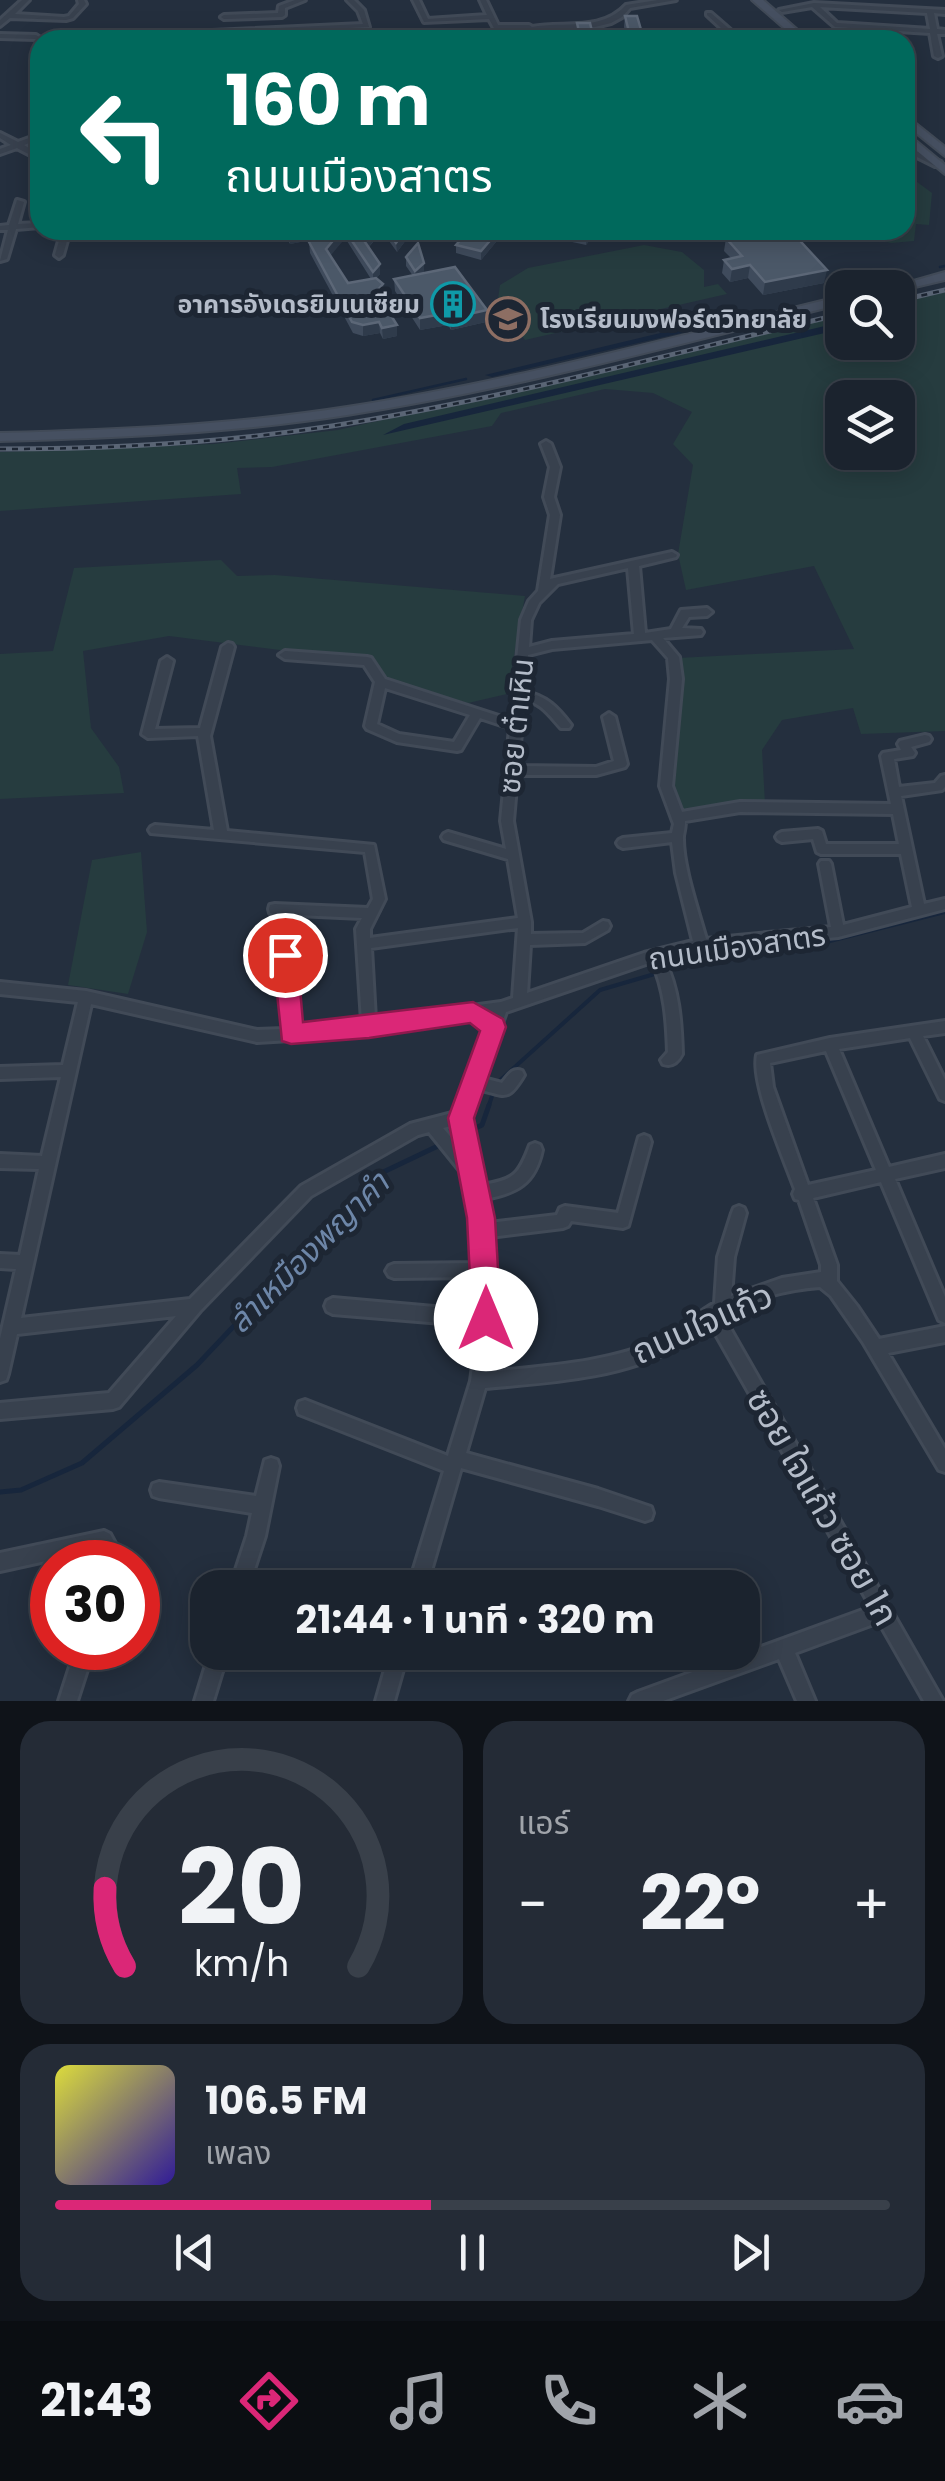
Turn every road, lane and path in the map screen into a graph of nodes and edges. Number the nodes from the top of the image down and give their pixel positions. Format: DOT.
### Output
graph roads {
  1 [pos="26,0"];
  2 [pos="81,0"];
  3 [pos="302,0"];
  4 [pos="350,0"];
  5 [pos="416,0"];
  6 [pos="483,0"];
  7 [pos="655,0"];
  8 [pos="672,0"];
  9 [pos="757,0"];
  10 [pos="770,0"];
  11 [pos="622,4"];
  12 [pos="814,5"];
  13 [pos="782,10"];
  14 [pos="930,12"];
  15 [pos="945,12"];
  16 [pos="709,14"];
  17 [pos="9,16"];
  18 [pos="491,16"];
  19 [pos="224,17"];
  20 [pos="0,24"];
  21 [pos="170,24"];
  22 [pos="164,30"];
  23 [pos="232,30"];
  24 [pos="727,30"];
  25 [pos="792,30"];
  26 [pos="805,30"];
  27 [pos="934,31"];
  28 [pos="945,32"];
  29 [pos="0,36"];
  30 [pos="30,37"];
  31 [pos="938,56"];
  32 [pos="915,127"];
  33 [pos="0,135"];
  34 [pos="915,139"];
  35 [pos="30,140"];
  36 [pos="18,145"];
  37 [pos="0,152"];
  38 [pos="30,152"];
  39 [pos="915,155"];
  40 [pos="921,159"];
  41 [pos="944,159"];
  42 [pos="915,162"];
  43 [pos="20,202"];
  44 [pos="30,226"];
  45 [pos="14,227"];
  46 [pos="0,228"];
  47 [pos="64,240"];
  48 [pos="60,255"];
  49 [pos="3,258"];
  50 [pos="945,276"];
  51 [pos="915,283"];
  52 [pos="825,304"];
  53 [pos="0,437"];
  54 [pos="546,444"];
  55 [pos="672,554"];
  56 [pos="634,563"];
  57 [pos="543,590"];
  58 [pos="707,612"];
  59 [pos="675,632"];
  60 [pos="696,632"];
  61 [pos="640,636"];
  62 [pos="655,636"];
  63 [pos="228,647"];
  64 [pos="525,652"];
  65 [pos="286,654"];
  66 [pos="167,661"];
  67 [pos="381,682"];
  68 [pos="520,696"];
  69 [pos="478,712"];
  70 [pos="609,717"];
  71 [pos="517,726"];
  72 [pos="565,726"];
  73 [pos="205,732"];
  74 [pos="925,739"];
  75 [pos="512,770"];
  76 [pos="945,779"];
  77 [pos="894,792"];
  78 [pos="898,808"];
  79 [pos="678,817"];
  80 [pos="155,830"];
  81 [pos="221,834"];
  82 [pos="448,837"];
  83 [pos="782,837"];
  84 [pos="677,838"];
  85 [pos="623,843"];
  86 [pos="904,849"];
  87 [pos="513,856"];
  88 [pos="826,864"];
  89 [pos="945,904"];
  90 [pos="276,909"];
  91 [pos="920,910"];
  92 [pos="370,913"];
  93 [pos="525,922"];
  94 [pos="603,926"];
  95 [pos="838,932"];
  96 [pos="524,940"];
  97 [pos="364,944"];
  98 [pos="701,945"];
  99 [pos="285,955"];
  100 [pos="657,958"];
  101 [pos="0,988"];
  102 [pos="86,997"];
  103 [pos="520,1000"];
  104 [pos="502,1008"];
  105 [pos="473,1012"];
  106 [pos="494,1027"];
  107 [pos="945,1027"];
  108 [pos="369,1028"];
  109 [pos="914,1031"];
  110 [pos="291,1034"];
  111 [pos="830,1044"];
  112 [pos="668,1060"];
  113 [pos="69,1071"];
  114 [pos="0,1072"];
  115 [pos="517,1074"];
  116 [pos="474,1082"];
  117 [pos="945,1094"];
  118 [pos="462,1123"];
  119 [pos="432,1125"];
  120 [pos="644,1142"];
  121 [pos="535,1150"];
  122 [pos="459,1151"];
  123 [pos="945,1161"];
  124 [pos="0,1162"];
  125 [pos="47,1163"];
  126 [pos="886,1176"];
  127 [pos="475,1192"];
  128 [pos="800,1194"];
  129 [pos="739,1213"];
  130 [pos="482,1231"];
  131 [pos="0,1261"];
  132 [pos="26,1262"];
  133 [pos="394,1270"];
  134 [pos="486,1270"];
  135 [pos="829,1282"];
  136 [pos="194,1306"];
  137 [pos="332,1306"];
  138 [pos="718,1311"];
  139 [pos="945,1315"];
  140 [pos="486,1319"];
  141 [pos="11,1327"];
  142 [pos="945,1334"];
  143 [pos="874,1348"];
  144 [pos="0,1374"];
  145 [pos="479,1381"];
  146 [pos="304,1408"];
  147 [pos="0,1412"];
  148 [pos="942,1454"];
  149 [pos="454,1462"];
  150 [pos="271,1466"];
  151 [pos="159,1490"];
  152 [pos="262,1506"];
  153 [pos="645,1513"];
  154 [pos="30,1556"];
  155 [pos="0,1562"];
  156 [pos="244,1570"];
  157 [pos="422,1570"];
  158 [pos="882,1612"];
  159 [pos="784,1649"];
  160 [pos="78,1670"];
  161 [pos="213,1670"];
  162 [pos="393,1670"];
  163 [pos="648,1700"];
  164 [pos="68,1701"];
  165 [pos="204,1701"];
  166 [pos="385,1701"];
  167 [pos="806,1701"];
  168 [pos="934,1701"];
  1 -- 17 [label="street"];
  2 -- 17 [label="street"];
  3 -- 19 [label="street"];
  4 -- 23 [label="street"];
  5 -- 18 [label="street"];
  6 -- 18 [label="street"];
  7 -- 11 [label="street"];
  8 -- 11 [label="street"];
  9 -- 25 [label="main road"];
  10 -- 13 [label="main road"];
  11 -- 18 [label="street"];
  12 -- 13 [label="street"];
  12 -- 14 [label="street"];
  12 -- 27 [label="street"];
  13 -- 26 [label="main road"];
  14 -- 15 [label="street"];
  14 -- 27 [label="street"];
  16 -- 24 [label="street"];
  17 -- 20 [label="street"];
  21 -- 22 [label="street"];
  27 -- 28 [label="street"];
  27 -- 31 [label="street"];
  29 -- 30 [label="street"];
  32 -- 41 [label="main road"];
  33 -- 36 [label="street"];
  34 -- 41 [label="main road"];
  35 -- 36 [label="street"];
  36 -- 37 [label="street"];
  36 -- 38 [label="street"];
  39 -- 40 [label="street"];
  40 -- 41 [label="street"];
  40 -- 42 [label="street"];
  43 -- 45 [label="street"];
  44 -- 45 [label="street"];
  45 -- 46 [label="street"];
  45 -- 49 [label="street"];
  47 -- 48 [label="street"];
  50 -- 51 [label="main road"];
  52 -- 53 [label="main road"];
  54 -- 57 [label="street, ซอย ต๋าเหิน"];
  55 -- 56 [label="street"];
  56 -- 57 [label="street"];
  56 -- 61 [label="street"];
  57 -- 64 [label="street, ซอย ต๋าเหิน"];
  58 -- 59 [label="street"];
  59 -- 60 [label="street"];
  59 -- 62 [label="street"];
  61 -- 62 [label="street"];
  61 -- 64 [label="street"];
  62 -- 79 [label="street"];
  63 -- 73 [label="street"];
  64 -- 68 [label="street, ซอย ต๋าเหิน"];
  65 -- 67 [label="street"];
  66 -- 73 [label="street"];
  67 -- 69 [label="street"];
  67 -- 69 [label="street"];
  68 -- 71 [label="street, ซอย ต๋าเหิน"];
  68 -- 72 [label="street"];
  69 -- 71 [label="street"];
  70 -- 75 [label="street"];
  71 -- 75 [label="street, ซอย ต๋าเหิน"];
  73 -- 81 [label="street"];
  74 -- 77 [label="street"];
  75 -- 87 [label="street, ซอย ต๋าเหิน"];
  76 -- 77 [label="street"];
  77 -- 78 [label="street"];
  78 -- 79 [label="street"];
  78 -- 86 [label="street"];
  79 -- 84 [label="street"];
  80 -- 81 [label="street"];
  81 -- 92 [label="street"];
  82 -- 87 [label="street"];
  83 -- 86 [label="street"];
  84 -- 85 [label="street"];
  84 -- 98 [label="street"];
  86 -- 91 [label="street"];
  87 -- 93 [label="street, ซอย ต๋าเหิน"];
  88 -- 95 [label="street"];
  89 -- 91 [label="street, ถนนเมืองสาตร"];
  90 -- 92 [label="street"];
  91 -- 95 [label="street, ถนนเมืองสาตร"];
  92 -- 97 [label="street"];
  93 -- 96 [label="street, ซอย ต๋าเหิน"];
  93 -- 97 [label="street"];
  94 -- 96 [label="street"];
  95 -- 98 [label="street, ถนนเมืองสาตร"];
  96 -- 103 [label="street, ซอย ต๋าเหิน"];
  97 -- 108 [label="street"];
  98 -- 100 [label="street, ถนนเมืองสาตร"];
  99 -- 110 [label="street"];
  100 -- 103 [label="street, ถนนเมืองสาตร"];
  100 -- 112 [label="street"];
  101 -- 102 [label="street, ถนนเมืองสาตร"];
  102 -- 110 [label="street, ถนนเมืองสาตร"];
  102 -- 113 [label="street"];
  103 -- 104 [label="street, ถนนเมืองสาตร"];
  104 -- 105 [label="street, ถนนเมืองสาตร"];
  104 -- 106 [label="street"];
  105 -- 106 [label="street"];
  105 -- 108 [label="street, ถนนเมืองสาตร"];
  106 -- 116 [label="street"];
  107 -- 109 [label="street"];
  108 -- 110 [label="street, ถนนเมืองสาตร"];
  109 -- 111 [label="street"];
  109 -- 117 [label="street"];
  111 -- 126 [label="street"];
  111 -- 128 [label="street"];
  113 -- 114 [label="street"];
  113 -- 125 [label="street"];
  115 -- 116 [label="street"];
  116 -- 118 [label="street"];
  118 -- 119 [label="street"];
  118 -- 122 [label="street"];
  119 -- 122 [label="street"];
  119 -- 136 [label="street"];
  120 -- 130 [label="street"];
  121 -- 127 [label="street"];
  122 -- 127 [label="street"];
  123 -- 126 [label="street"];
  124 -- 125 [label="street"];
  125 -- 132 [label="street"];
  126 -- 128 [label="street"];
  126 -- 139 [label="street"];
  127 -- 130 [label="street"];
  128 -- 135 [label="street"];
  129 -- 138 [label="street"];
  130 -- 134 [label="street"];
  131 -- 132 [label="street"];
  132 -- 141 [label="street"];
  133 -- 134 [label="street"];
  134 -- 140 [label="street"];
  135 -- 138 [label="street, ถนนใจแก้ว"];
  135 -- 143 [label="street"];
  136 -- 141 [label="street"];
  136 -- 147 [label="street"];
  137 -- 140 [label="street"];
  138 -- 145 [label="street, ถนนใจแก้ว"];
  138 -- 158 [label="street, ซอย ใจแก้ว ซอย 1ก"];
  140 -- 145 [label="street"];
  141 -- 144 [label="street"];
  142 -- 143 [label="street"];
  143 -- 148 [label="street"];
  145 -- 149 [label="street"];
  146 -- 149 [label="street"];
  149 -- 153 [label="street"];
  149 -- 157 [label="street"];
  150 -- 152 [label="street"];
  151 -- 152 [label="street"];
  152 -- 156 [label="street"];
  154 -- 155 [label="street"];
  158 -- 159 [label="street"];
  158 -- 168 [label="street, ซอย ใจแก้ว ซอย 1ก"];
  159 -- 163 [label="street"];
  159 -- 167 [label="street"];
  160 -- 164 [label="street"];
  161 -- 165 [label="street"];
  162 -- 166 [label="street"];
}
